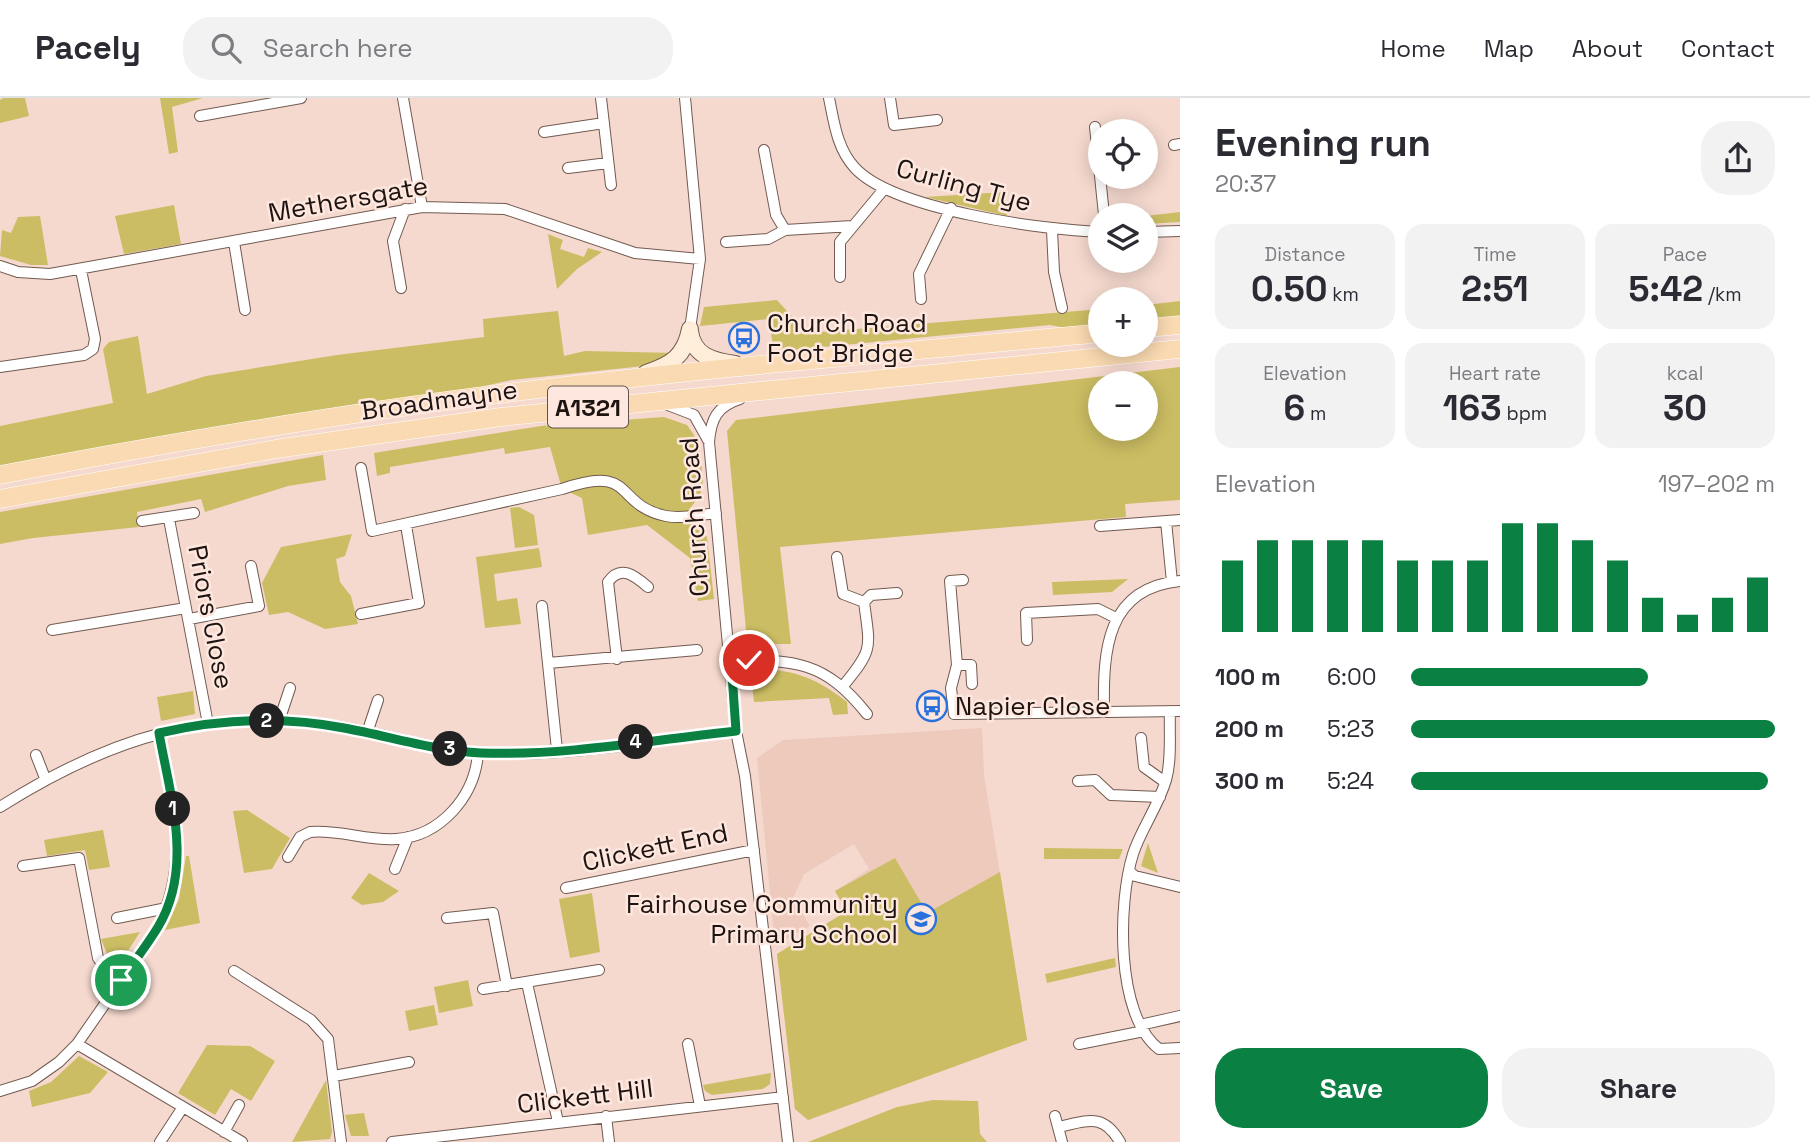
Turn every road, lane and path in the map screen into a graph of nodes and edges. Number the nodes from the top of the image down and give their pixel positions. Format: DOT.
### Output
graph roads {
  1 [pos="301,98"];
  2 [pos="403,98"];
  3 [pos="601,98"];
  4 [pos="685,98"];
  5 [pos="829,98"];
  6 [pos="890,98"];
  7 [pos="200,116"];
  8 [pos="937,120"];
  9 [pos="604,124"];
  10 [pos="544,132"];
  11 [pos="764,150"];
  12 [pos="608,163"];
  13 [pos="568,168"];
  14 [pos="611,185"];
  15 [pos="884,189"];
  16 [pos="422,207"];
  17 [pos="951,208"];
  18 [pos="405,209"];
  19 [pos="852,226"];
  20 [pos="785,230"];
  21 [pos="1052,230"];
  22 [pos="1088,231"];
  23 [pos="1180,231"];
  24 [pos="1158,232"];
  25 [pos="234,242"];
  26 [pos="726,242"];
  27 [pos="700,260"];
  28 [pos="0,266"];
  29 [pos="81,270"];
  30 [pos="840,277"];
  31 [pos="401,288"];
  32 [pos="921,299"];
  33 [pos="1062,308"];
  34 [pos="245,310"];
  35 [pos="1180,325"];
  36 [pos="1158,327"];
  37 [pos="690,329"];
  38 [pos="1088,334"];
  39 [pos="1180,349"];
  40 [pos="753,366"];
  41 [pos="0,367"];
  42 [pos="624,379"];
  43 [pos="776,388"];
  44 [pos="631,402"];
  45 [pos="709,442"];
  46 [pos="361,468"];
  47 [pos="0,475"];
  48 [pos="0,499"];
  49 [pos="194,513"];
  50 [pos="716,513"];
  51 [pos="169,519"];
  52 [pos="1180,520"];
  53 [pos="142,521"];
  54 [pos="1166,521"];
  55 [pos="407,525"];
  56 [pos="1100,526"];
  57 [pos="837,557"];
  58 [pos="251,566"];
  59 [pos="963,580"];
  60 [pos="1176,581"];
  61 [pos="648,587"];
  62 [pos="897,593"];
  63 [pos="863,602"];
  64 [pos="542,606"];
  65 [pos="188,613"];
  66 [pos="361,614"];
  67 [pos="1116,618"];
  68 [pos="52,631"];
  69 [pos="1027,640"];
  70 [pos="697,649"];
  71 [pos="617,659"];
  72 [pos="731,660"];
  73 [pos="548,663"];
  74 [pos="957,666"];
  75 [pos="971,684"];
  76 [pos="843,686"];
  77 [pos="290,688"];
  78 [pos="378,700"];
  79 [pos="1104,710"];
  80 [pos="1175,711"];
  81 [pos="867,714"];
  82 [pos="279,721"];
  83 [pos="208,724"];
  84 [pos="736,731"];
  85 [pos="159,733"];
  86 [pos="367,733"];
  87 [pos="1142,738"];
  88 [pos="557,750"];
  89 [pos="478,753"];
  90 [pos="36,755"];
  91 [pos="45,778"];
  92 [pos="1078,781"];
  93 [pos="1165,782"];
  94 [pos="1160,797"];
  95 [pos="0,807"];
  96 [pos="408,837"];
  97 [pos="754,849"];
  98 [pos="288,857"];
  99 [pos="23,866"];
  100 [pos="395,869"];
  101 [pos="1129,871"];
  102 [pos="1180,887"];
  103 [pos="566,888"];
  104 [pos="167,908"];
  105 [pos="117,918"];
  106 [pos="447,918"];
  107 [pos="599,970"];
  108 [pos="233,971"];
  109 [pos="121,980"];
  110 [pos="527,983"];
  111 [pos="507,986"];
  112 [pos="483,989"];
  113 [pos="1180,1016"];
  114 [pos="1142,1028"];
  115 [pos="77,1044"];
  116 [pos="688,1044"];
  117 [pos="1079,1044"];
  118 [pos="1180,1048"];
  119 [pos="408,1062"];
  120 [pos="334,1076"];
  121 [pos="0,1091"];
  122 [pos="783,1097"];
  123 [pos="239,1105"];
  124 [pos="700,1106"];
  125 [pos="183,1107"];
  126 [pos="606,1116"];
  127 [pos="558,1122"];
  128 [pos="224,1132"];
  129 [pos="416,1141"];
  130 [pos="160,1142"];
  131 [pos="242,1142"];
  132 [pos="341,1142"];
  133 [pos="393,1142"];
  134 [pos="609,1142"];
  135 [pos="788,1142"];
  136 [pos="1062,1142"];
  137 [pos="1120,1142"];
  1 -- 7 [label="street"];
  2 -- 16 [label="street"];
  3 -- 9 [label="street"];
  4 -- 27 [label="street"];
  5 -- 15 [label="street, Curling Tye"];
  6 -- 8 [label="street"];
  9 -- 10 [label="street"];
  9 -- 12 [label="street"];
  11 -- 20 [label="street"];
  12 -- 13 [label="street"];
  12 -- 14 [label="street"];
  15 -- 17 [label="street, Curling Tye"];
  15 -- 19 [label="street"];
  16 -- 18 [label="street, Methersgate"];
  16 -- 27 [label="street, Methersgate"];
  17 -- 21 [label="street, Curling Tye"];
  17 -- 32 [label="street"];
  18 -- 25 [label="street, Methersgate"];
  18 -- 31 [label="street"];
  19 -- 20 [label="street"];
  19 -- 30 [label="street"];
  20 -- 26 [label="street"];
  21 -- 22 [label="street, Curling Tye"];
  21 -- 33 [label="street"];
  23 -- 24 [label="street"];
  25 -- 29 [label="street, Methersgate"];
  25 -- 34 [label="street"];
  27 -- 37 [label="street"];
  28 -- 29 [label="street, Methersgate"];
  29 -- 41 [label="street"];
  35 -- 36 [label="main road"];
  37 -- 40 [label="street"];
  37 -- 42 [label="street"];
  38 -- 40 [label="main road, Broadmayne / A1321"];
  39 -- 43 [label="main road, Broadmayne / A1321"];
  40 -- 42 [label="main road, Broadmayne / A1321"];
  42 -- 47 [label="main road, Broadmayne / A1321"];
  43 -- 44 [label="main road, Broadmayne / A1321"];
  43 -- 45 [label="street, Church Road"];
  44 -- 45 [label="street"];
  44 -- 48 [label="main road, Broadmayne / A1321"];
  45 -- 50 [label="street, Church Road"];
  46 -- 55 [label="street"];
  49 -- 51 [label="street"];
  50 -- 55 [label="street"];
  50 -- 72 [label="street, Church Road"];
  51 -- 53 [label="street"];
  51 -- 65 [label="street, Priors Close"];
  52 -- 54 [label="street"];
  54 -- 56 [label="street"];
  54 -- 60 [label="street"];
  55 -- 66 [label="street"];
  57 -- 63 [label="street"];
  58 -- 65 [label="street"];
  59 -- 74 [label="street"];
  60 -- 67 [label="street"];
  61 -- 71 [label="street"];
  62 -- 63 [label="street"];
  63 -- 76 [label="street"];
  64 -- 73 [label="street"];
  65 -- 68 [label="street"];
  65 -- 83 [label="street, Priors Close"];
  67 -- 69 [label="street"];
  67 -- 79 [label="street"];
  70 -- 71 [label="street"];
  71 -- 73 [label="street"];
  72 -- 76 [label="street"];
  72 -- 84 [label="street, Church Road"];
  73 -- 88 [label="street"];
  74 -- 75 [label="street"];
  74 -- 79 [label="street"];
  76 -- 81 [label="street"];
  77 -- 82 [label="street"];
  78 -- 86 [label="street"];
  79 -- 80 [label="street"];
  80 -- 93 [label="street"];
  82 -- 83 [label="street"];
  82 -- 86 [label="street"];
  83 -- 85 [label="street"];
  84 -- 88 [label="street"];
  84 -- 97 [label="street, Church Road"];
  85 -- 91 [label="street"];
  85 -- 104 [label="street"];
  86 -- 89 [label="street"];
  87 -- 93 [label="street"];
  88 -- 89 [label="street"];
  89 -- 96 [label="street"];
  90 -- 91 [label="street"];
  91 -- 95 [label="street"];
  92 -- 94 [label="street"];
  93 -- 94 [label="street"];
  94 -- 101 [label="street"];
  96 -- 98 [label="street"];
  96 -- 100 [label="street"];
  97 -- 103 [label="street, Clickett End"];
  97 -- 122 [label="street, Church Road"];
  99 -- 109 [label="street"];
  101 -- 102 [label="street"];
  101 -- 114 [label="street"];
  104 -- 105 [label="street"];
  104 -- 109 [label="street"];
  106 -- 111 [label="street"];
  107 -- 110 [label="street"];
  108 -- 120 [label="street"];
  109 -- 115 [label="street"];
  110 -- 111 [label="street"];
  110 -- 127 [label="street"];
  111 -- 112 [label="street"];
  113 -- 114 [label="street"];
  114 -- 117 [label="street"];
  114 -- 118 [label="street"];
  115 -- 121 [label="street"];
  115 -- 125 [label="street"];
  116 -- 124 [label="street"];
  119 -- 120 [label="street"];
  120 -- 132 [label="street"];
  122 -- 124 [label="street, Clickett Hill"];
  122 -- 135 [label="street, Church Road"];
  123 -- 128 [label="street"];
  124 -- 126 [label="street, Clickett Hill"];
  125 -- 128 [label="street"];
  125 -- 130 [label="street"];
  126 -- 127 [label="street, Clickett Hill"];
  126 -- 134 [label="street"];
  127 -- 129 [label="street, Clickett Hill"];
  128 -- 131 [label="street"];
  129 -- 133 [label="street, Clickett Hill"];
  136 -- 137 [label="street"];
}
